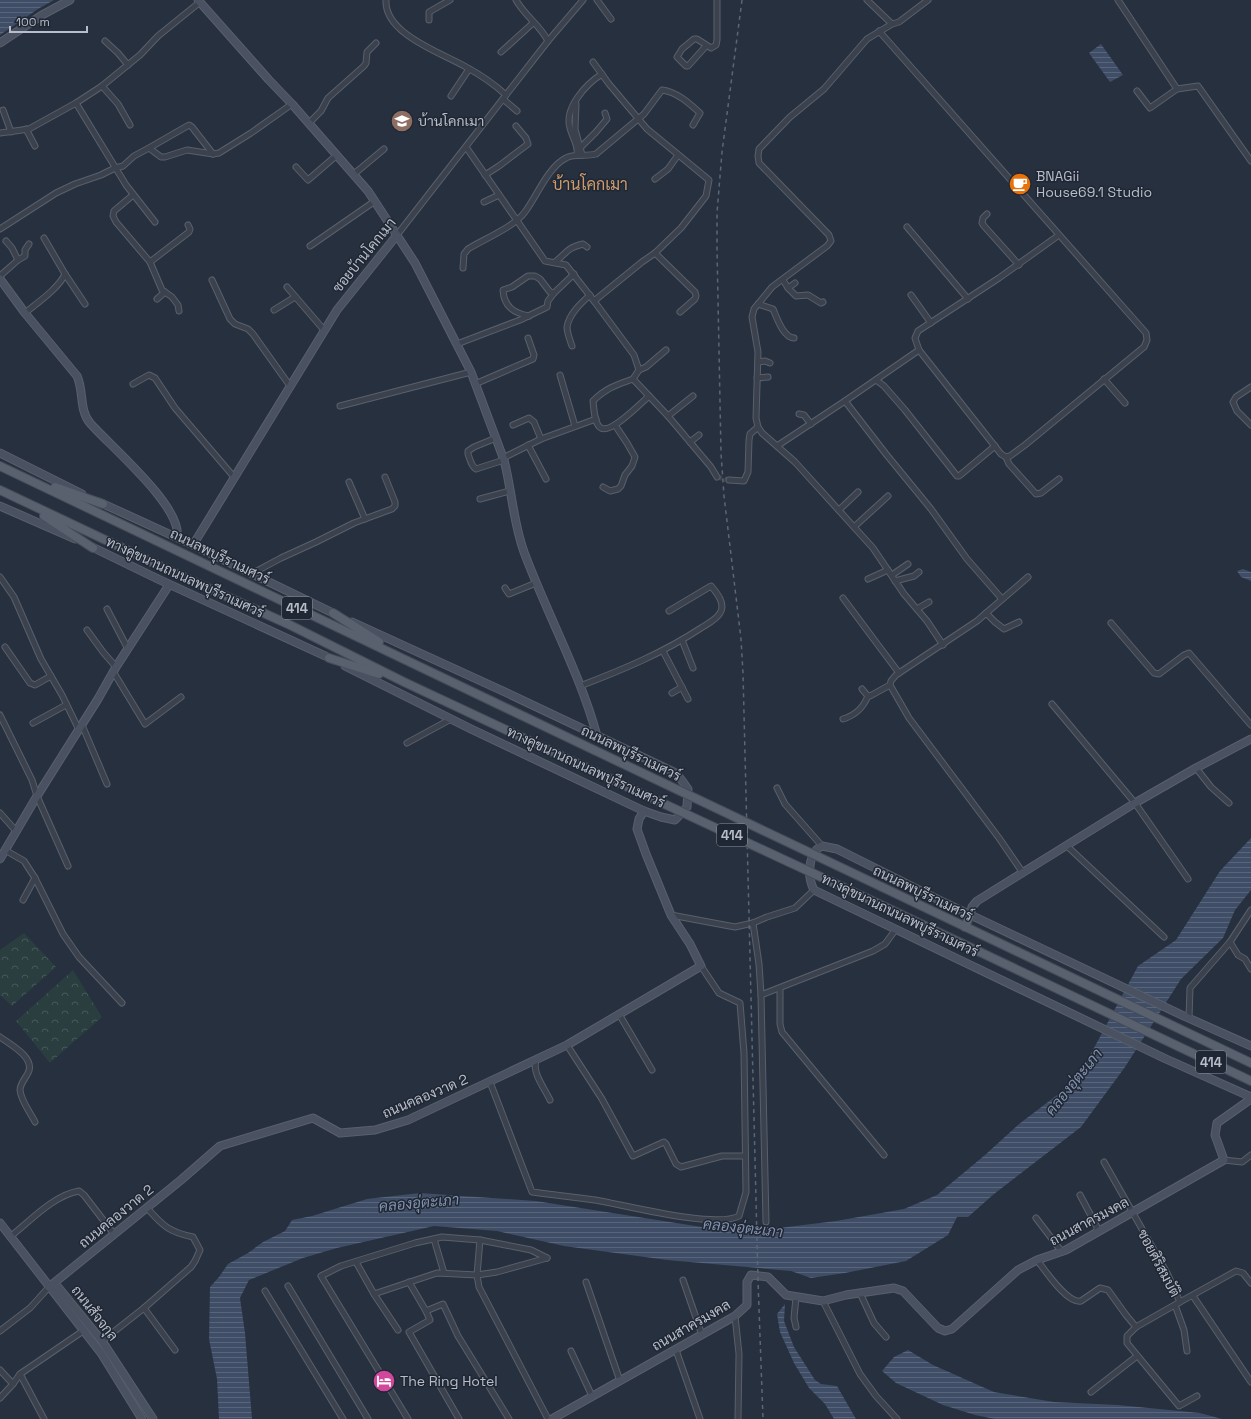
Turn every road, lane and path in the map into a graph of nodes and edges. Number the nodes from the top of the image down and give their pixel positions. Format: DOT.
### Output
graph roads {
  1 [pos="70,0"];
  2 [pos="386,0"];
  3 [pos="516,0"];
  4 [pos="583,0"];
  5 [pos="597,0"];
  6 [pos="717,0"];
  7 [pos="867,0"];
  8 [pos="928,0"];
  9 [pos="1118,0"];
  10 [pos="199,1"];
  11 [pos="448,1"];
  12 [pos="611,19"];
  13 [pos="429,20"];
  14 [pos="533,23"];
  15 [pos="892,24"];
  16 [pos="879,31"];
  17 [pos="105,41"];
  18 [pos="548,41"];
  19 [pos="0,43"];
  20 [pos="376,43"];
  21 [pos="706,46"];
  22 [pos="501,52"];
  23 [pos="593,62"];
  24 [pos="128,65"];
  25 [pos="469,69"];
  26 [pos="602,74"];
  27 [pos="102,86"];
  28 [pos="1177,89"];
  29 [pos="1137,91"];
  30 [pos="451,96"];
  31 [pos="505,97"];
  32 [pos="576,101"];
  33 [pos="76,103"];
  34 [pos="292,104"];
  35 [pos="2,110"];
  36 [pos="517,111"];
  37 [pos="605,113"];
  38 [pos="638,118"];
  39 [pos="309,123"];
  40 [pos="130,125"];
  41 [pos="693,125"];
  42 [pos="516,126"];
  43 [pos="26,129"];
  44 [pos="10,132"];
  45 [pos="0,133"];
  46 [pos="35,146"];
  47 [pos="466,147"];
  48 [pos="581,147"];
  49 [pos="149,148"];
  50 [pos="384,149"];
  51 [pos="213,154"];
  52 [pos="678,154"];
  53 [pos="337,155"];
  54 [pos="580,155"];
  55 [pos="1251,161"];
  56 [pos="296,167"];
  57 [pos="115,168"];
  58 [pos="354,174"];
  59 [pos="485,175"];
  60 [pos="655,179"];
  61 [pos="133,195"];
  62 [pos="499,195"];
  63 [pos="375,201"];
  64 [pos="484,202"];
  65 [pos="987,214"];
  66 [pos="516,221"];
  67 [pos="156,222"];
  68 [pos="188,225"];
  69 [pos="907,227"];
  70 [pos="0,229"];
  71 [pos="397,235"];
  72 [pos="1059,235"];
  73 [pos="44,238"];
  74 [pos="6,241"];
  75 [pos="29,244"];
  76 [pos="310,246"];
  77 [pos="587,247"];
  78 [pos="655,253"];
  79 [pos="18,260"];
  80 [pos="150,262"];
  81 [pos="555,262"];
  82 [pos="1019,265"];
  83 [pos="463,268"];
  84 [pos="65,274"];
  85 [pos="574,274"];
  86 [pos="0,276"];
  87 [pos="0,279"];
  88 [pos="212,280"];
  89 [pos="783,280"];
  90 [pos="795,283"];
  91 [pos="287,287"];
  92 [pos="788,288"];
  93 [pos="165,292"];
  94 [pos="554,293"];
  95 [pos="590,295"];
  96 [pos="911,295"];
  97 [pos="295,297"];
  98 [pos="157,299"];
  99 [pos="968,299"];
  100 [pos="594,301"];
  101 [pos="823,302"];
  102 [pos="85,304"];
  103 [pos="758,304"];
  104 [pos="274,310"];
  105 [pos="179,311"];
  106 [pos="680,312"];
  107 [pos="25,313"];
  108 [pos="529,316"];
  109 [pos="932,323"];
  110 [pos="324,330"];
  111 [pos="528,338"];
  112 [pos="794,338"];
  113 [pos="457,344"];
  114 [pos="572,346"];
  115 [pos="666,350"];
  116 [pos="919,350"];
  117 [pos="758,362"];
  118 [pos="770,363"];
  119 [pos="639,370"];
  120 [pos="471,372"];
  121 [pos="560,375"];
  122 [pos="768,377"];
  123 [pos="757,378"];
  124 [pos="1104,378"];
  125 [pos="633,379"];
  126 [pos="876,380"];
  127 [pos="133,384"];
  128 [pos="475,384"];
  129 [pos="290,386"];
  130 [pos="1251,387"];
  131 [pos="649,396"];
  132 [pos="693,396"];
  133 [pos="845,401"];
  134 [pos="1125,403"];
  135 [pos="340,406"];
  136 [pos="799,414"];
  137 [pos="668,416"];
  138 [pos="596,419"];
  139 [pos="513,424"];
  140 [pos="810,424"];
  141 [pos="615,425"];
  142 [pos="1251,425"];
  143 [pos="575,426"];
  144 [pos="758,427"];
  145 [pos="699,435"];
  146 [pos="496,438"];
  147 [pos="541,439"];
  148 [pos="690,442"];
  149 [pos="528,445"];
  150 [pos="777,446"];
  151 [pos="995,446"];
  152 [pos="0,453"];
  153 [pos="1006,457"];
  154 [pos="503,459"];
  155 [pos="0,466"];
  156 [pos="11,471"];
  157 [pos="234,477"];
  158 [pos="385,477"];
  159 [pos="717,477"];
  160 [pos="546,479"];
  161 [pos="1059,479"];
  162 [pos="729,480"];
  163 [pos="349,482"];
  164 [pos="603,487"];
  165 [pos="0,490"];
  166 [pos="510,491"];
  167 [pos="858,492"];
  168 [pos="888,496"];
  169 [pos="17,499"];
  170 [pos="480,499"];
  171 [pos="103,504"];
  172 [pos="0,506"];
  173 [pos="839,510"];
  174 [pos="365,519"];
  175 [pos="854,527"];
  176 [pos="177,537"];
  177 [pos="193,544"];
  178 [pos="94,548"];
  179 [pos="908,564"];
  180 [pos="888,570"];
  181 [pos="919,572"];
  182 [pos="253,573"];
  183 [pos="892,575"];
  184 [pos="0,577"];
  185 [pos="1028,577"];
  186 [pos="868,579"];
  187 [pos="895,581"];
  188 [pos="536,583"];
  189 [pos="169,584"];
  190 [pos="506,588"];
  191 [pos="843,598"];
  192 [pos="1002,599"];
  193 [pos="929,602"];
  194 [pos="107,609"];
  195 [pos="670,610"];
  196 [pos="917,610"];
  197 [pos="333,613"];
  198 [pos="986,613"];
  199 [pos="1019,622"];
  200 [pos="1111,623"];
  201 [pos="87,630"];
  202 [pos="682,640"];
  203 [pos="943,645"];
  204 [pos="5,647"];
  205 [pos="128,649"];
  206 [pos="663,651"];
  207 [pos="329,658"];
  208 [pos="411,662"];
  209 [pos="693,668"];
  210 [pos="115,670"];
  211 [pos="899,673"];
  212 [pos="51,676"];
  213 [pos="404,682"];
  214 [pos="890,685"];
  215 [pos="580,686"];
  216 [pos="682,687"];
  217 [pos="862,689"];
  218 [pos="672,693"];
  219 [pos="868,696"];
  220 [pos="181,697"];
  221 [pos="688,699"];
  222 [pos="1052,704"];
  223 [pos="66,705"];
  224 [pos="0,715"];
  225 [pos="451,719"];
  226 [pos="843,719"];
  227 [pos="33,723"];
  228 [pos="1251,725"];
  229 [pos="81,728"];
  230 [pos="597,736"];
  231 [pos="1251,739"];
  232 [pos="407,744"];
  233 [pos="1196,768"];
  234 [pos="107,784"];
  235 [pos="777,788"];
  236 [pos="37,796"];
  237 [pos="1135,803"];
  238 [pos="1229,803"];
  239 [pos="644,810"];
  240 [pos="0,812"];
  241 [pos="16,831"];
  242 [pos="822,846"];
  243 [pos="1067,846"];
  244 [pos="6,850"];
  245 [pos="0,859"];
  246 [pos="68,866"];
  247 [pos="1022,873"];
  248 [pos="35,878"];
  249 [pos="1188,879"];
  250 [pos="814,890"];
  251 [pos="22,900"];
  252 [pos="1251,910"];
  253 [pos="671,915"];
  254 [pos="970,915"];
  255 [pos="754,923"];
  256 [pos="965,927"];
  257 [pos="896,929"];
  258 [pos="1164,937"];
  259 [pos="1230,942"];
  260 [pos="701,966"];
  261 [pos="1251,969"];
  262 [pos="780,988"];
  263 [pos="761,995"];
  264 [pos="122,1003"];
  265 [pos="618,1014"];
  266 [pos="1188,1018"];
  267 [pos="0,1037"];
  268 [pos="568,1045"];
  269 [pos="1251,1046"];
  270 [pos="536,1061"];
  271 [pos="1251,1063"];
  272 [pos="652,1070"];
  273 [pos="1251,1081"];
  274 [pos="490,1082"];
  275 [pos="1251,1098"];
  276 [pos="550,1100"];
  277 [pos="35,1122"];
  278 [pos="884,1155"];
  279 [pos="1251,1155"];
  280 [pos="745,1156"];
  281 [pos="1224,1160"];
  282 [pos="1104,1162"];
  283 [pos="1080,1195"];
  284 [pos="147,1208"];
  285 [pos="1132,1213"];
  286 [pos="1036,1218"];
  287 [pos="766,1222"];
  288 [pos="0,1223"];
  289 [pos="114,1234"];
  290 [pos="1095,1234"];
  291 [pos="11,1236"];
  292 [pos="434,1239"];
  293 [pos="480,1240"];
  294 [pos="1062,1252"];
  295 [pos="1037,1260"];
  296 [pos="356,1262"];
  297 [pos="444,1274"];
  298 [pos="477,1275"];
  299 [pos="682,1280"];
  300 [pos="409,1282"];
  301 [pos="586,1282"];
  302 [pos="1251,1283"];
  303 [pos="288,1286"];
  304 [pos="48,1287"];
  305 [pos="265,1291"];
  306 [pos="860,1293"];
  307 [pos="374,1294"];
  308 [pos="1193,1296"];
  309 [pos="796,1298"];
  310 [pos="823,1301"];
  311 [pos="1178,1303"];
  312 [pos="144,1308"];
  313 [pos="426,1311"];
  314 [pos="735,1316"];
  315 [pos="796,1327"];
  316 [pos="1136,1327"];
  317 [pos="398,1330"];
  318 [pos="0,1331"];
  319 [pos="83,1331"];
  320 [pos="702,1335"];
  321 [pos="886,1337"];
  322 [pos="102,1341"];
  323 [pos="176,1350"];
  324 [pos="676,1350"];
  325 [pos="572,1351"];
  326 [pos="1187,1351"];
  327 [pos="1137,1356"];
  328 [pos="0,1370"];
  329 [pos="1149,1371"];
  330 [pos="20,1374"];
  331 [pos="1144,1375"];
  332 [pos="620,1381"];
  333 [pos="1251,1382"];
  334 [pos="13,1384"];
  335 [pos="1091,1392"];
  336 [pos="592,1396"];
  337 [pos="1197,1396"];
  338 [pos="0,1398"];
  339 [pos="44,1419"];
  340 [pos="142,1419"];
  341 [pos="153,1419"];
  342 [pos="344,1419"];
  343 [pos="368,1419"];
  344 [pos="408,1419"];
  345 [pos="459,1419"];
  346 [pos="509,1419"];
  347 [pos="548,1419"];
  348 [pos="552,1419"];
  349 [pos="700,1419"];
  350 [pos="738,1419"];
  351 [pos="897,1419"];
  1 -- 19 [label="street"];
  2 -- 25 [label="street"];
  3 -- 14 [label="street"];
  4 -- 18 [label="street, ซอยบ้านโคกเมา"];
  5 -- 12 [label="street"];
  6 -- 21 [label="street"];
  7 -- 15 [label="street"];
  8 -- 15 [label="street"];
  9 -- 28 [label="street"];
  10 -- 24 [label="street"];
  10 -- 34 [label="street"];
  11 -- 13 [label="street"];
  14 -- 18 [label="street"];
  14 -- 22 [label="street"];
  15 -- 16 [label="street"];
  16 -- 72 [label="street"];
  16 -- 89 [label="street"];
  17 -- 24 [label="street"];
  18 -- 31 [label="street, ซอยบ้านโคกเมา"];
  20 -- 39 [label="street"];
  21 -- 21 [label="street"];
  23 -- 26 [label="street"];
  24 -- 27 [label="street"];
  25 -- 30 [label="street"];
  25 -- 31 [label="street"];
  26 -- 32 [label="street"];
  26 -- 38 [label="street"];
  27 -- 33 [label="street"];
  27 -- 40 [label="street"];
  28 -- 29 [label="street"];
  28 -- 55 [label="street"];
  31 -- 36 [label="street"];
  31 -- 47 [label="street, ซอยบ้านโคกเมา"];
  32 -- 48 [label="street"];
  32 -- 54 [label="street"];
  33 -- 43 [label="street"];
  33 -- 57 [label="street"];
  34 -- 39 [label="street"];
  34 -- 51 [label="street"];
  35 -- 44 [label="street"];
  37 -- 48 [label="street"];
  38 -- 41 [label="street"];
  38 -- 52 [label="street"];
  38 -- 54 [label="street"];
  39 -- 53 [label="street"];
  42 -- 59 [label="street"];
  43 -- 44 [label="street"];
  43 -- 46 [label="street"];
  44 -- 45 [label="street"];
  47 -- 59 [label="street"];
  47 -- 71 [label="street, ซอยบ้านโคกเมา"];
  48 -- 54 [label="street"];
  49 -- 51 [label="street"];
  49 -- 51 [label="street"];
  49 -- 57 [label="street"];
  50 -- 58 [label="street"];
  52 -- 60 [label="street"];
  52 -- 78 [label="street"];
  53 -- 56 [label="street"];
  53 -- 58 [label="street"];
  54 -- 66 [label="street"];
  57 -- 61 [label="street"];
  57 -- 70 [label="street"];
  58 -- 63 [label="street"];
  59 -- 62 [label="street"];
  61 -- 67 [label="street"];
  61 -- 80 [label="street"];
  62 -- 64 [label="street"];
  62 -- 66 [label="street"];
  63 -- 71 [label="street"];
  63 -- 76 [label="street"];
  65 -- 82 [label="street"];
  66 -- 81 [label="street"];
  66 -- 83 [label="street"];
  68 -- 80 [label="street"];
  69 -- 99 [label="street"];
  71 -- 110 [label="street, ซอยบ้านโคกเมา"];
  71 -- 113 [label="street"];
  72 -- 82 [label="street"];
  72 -- 124 [label="street"];
  73 -- 84 [label="street"];
  74 -- 79 [label="street"];
  75 -- 79 [label="street"];
  77 -- 81 [label="street"];
  78 -- 100 [label="street"];
  78 -- 106 [label="street"];
  79 -- 86 [label="street"];
  80 -- 93 [label="street"];
  81 -- 85 [label="street"];
  82 -- 99 [label="street"];
  84 -- 102 [label="street"];
  84 -- 107 [label="street"];
  85 -- 94 [label="street"];
  85 -- 95 [label="street"];
  87 -- 107 [label="street"];
  88 -- 129 [label="street"];
  89 -- 92 [label="street"];
  89 -- 103 [label="street"];
  90 -- 92 [label="street"];
  91 -- 97 [label="street"];
  92 -- 101 [label="street"];
  93 -- 98 [label="street"];
  93 -- 105 [label="street"];
  94 -- 108 [label="street"];
  94 -- 108 [label="street"];
  95 -- 100 [label="street"];
  95 -- 114 [label="street"];
  96 -- 109 [label="street"];
  97 -- 104 [label="street"];
  97 -- 110 [label="street"];
  99 -- 109 [label="street"];
  100 -- 119 [label="street"];
  103 -- 112 [label="street"];
  103 -- 117 [label="street"];
  107 -- 176 [label="street"];
  108 -- 113 [label="street"];
  109 -- 116 [label="street"];
  110 -- 129 [label="street, ซอยบ้านโคกเมา"];
  111 -- 128 [label="street"];
  113 -- 120 [label="street"];
  115 -- 119 [label="street"];
  116 -- 126 [label="street"];
  116 -- 151 [label="street"];
  117 -- 118 [label="street"];
  117 -- 123 [label="street"];
  119 -- 125 [label="street"];
  120 -- 128 [label="street"];
  120 -- 135 [label="street"];
  121 -- 143 [label="street"];
  122 -- 123 [label="street"];
  123 -- 144 [label="street"];
  124 -- 134 [label="street"];
  124 -- 153 [label="street"];
  125 -- 131 [label="street"];
  125 -- 138 [label="street"];
  126 -- 133 [label="street"];
  126 -- 151 [label="street"];
  127 -- 157 [label="street"];
  128 -- 146 [label="street"];
  129 -- 157 [label="street, ซอยบ้านโคกเมา"];
  130 -- 142 [label="street"];
  131 -- 137 [label="street"];
  131 -- 141 [label="street"];
  132 -- 137 [label="street"];
  133 -- 140 [label="street"];
  133 -- 192 [label="street"];
  136 -- 140 [label="street"];
  137 -- 148 [label="street"];
  138 -- 141 [label="street"];
  138 -- 143 [label="street"];
  139 -- 147 [label="street"];
  140 -- 150 [label="street"];
  141 -- 164 [label="street"];
  143 -- 147 [label="street"];
  144 -- 150 [label="street"];
  144 -- 162 [label="street"];
  145 -- 148 [label="street"];
  146 -- 154 [label="street"];
  146 -- 154 [label="street"];
  147 -- 149 [label="street"];
  148 -- 159 [label="street"];
  149 -- 154 [label="street"];
  149 -- 160 [label="street"];
  150 -- 173 [label="street"];
  151 -- 153 [label="street"];
  152 -- 171 [label="street, ทางคู่ขนานถนนลพบุรีราเมศวร์ / 414"];
  153 -- 161 [label="street"];
  154 -- 166 [label="street"];
  155 -- 156 [label="main road, ถนนลพบุรีราเมศวร์ / 414"];
  156 -- 171 [label="main road"];
  156 -- 208 [label="main road, ถนนลพบุรีราเมศวร์ / 414"];
  157 -- 177 [label="street, ซอยบ้านโคกเมา"];
  158 -- 174 [label="street"];
  163 -- 174 [label="street"];
  165 -- 169 [label="main road, ถนนลพบุรีราเมศวร์ / 414"];
  166 -- 170 [label="street"];
  166 -- 188 [label="street"];
  167 -- 173 [label="street"];
  168 -- 175 [label="street"];
  169 -- 178 [label="main road"];
  169 -- 213 [label="main road, ถนนลพบุรีราเมศวร์ / 414"];
  171 -- 176 [label="street, ทางคู่ขนานถนนลพบุรีราเมศวร์ / 414"];
  172 -- 178 [label="street, ทางคู่ขนานถนนลพบุรีราเมศวร์ / 414"];
  173 -- 175 [label="street"];
  174 -- 182 [label="street"];
  175 -- 180 [label="street"];
  176 -- 177 [label="street, ทางคู่ขนานถนนลพบุรีราเมศวร์ / 414"];
  177 -- 182 [label="street, ทางคู่ขนานถนนลพบุรีราเมศวร์ / 414"];
  178 -- 189 [label="street, ทางคู่ขนานถนนลพบุรีราเมศวร์ / 414"];
  179 -- 183 [label="street"];
  180 -- 183 [label="street"];
  180 -- 186 [label="street"];
  181 -- 187 [label="street"];
  182 -- 197 [label="street, ทางคู่ขนานถนนลพบุรีราเมศวร์ / 414"];
  183 -- 187 [label="street"];
  184 -- 212 [label="street"];
  185 -- 192 [label="street"];
  187 -- 196 [label="street"];
  188 -- 190 [label="street"];
  188 -- 215 [label="street"];
  189 -- 205 [label="street"];
  189 -- 207 [label="street, ทางคู่ขนานถนนลพบุรีราเมศวร์ / 414"];
  191 -- 211 [label="street"];
  192 -- 198 [label="street"];
  193 -- 196 [label="street"];
  194 -- 205 [label="street"];
  195 -- 202 [label="street"];
  196 -- 203 [label="street"];
  197 -- 208 [label="main road"];
  197 -- 230 [label="street, ทางคู่ขนานถนนลพบุรีราเมศวร์ / 414"];
  198 -- 199 [label="street"];
  198 -- 203 [label="street"];
  200 -- 228 [label="street"];
  201 -- 210 [label="street"];
  202 -- 206 [label="street"];
  202 -- 209 [label="street"];
  203 -- 211 [label="street"];
  204 -- 212 [label="street"];
  205 -- 210 [label="street"];
  206 -- 215 [label="street"];
  206 -- 216 [label="street"];
  207 -- 213 [label="main road"];
  207 -- 225 [label="street, ทางคู่ขนานถนนลพบุรีราเมศวร์ / 414"];
  208 -- 256 [label="main road, ถนนลพบุรีราเมศวร์ / 414, bridge"];
  210 -- 220 [label="street"];
  210 -- 229 [label="street"];
  211 -- 214 [label="street"];
  212 -- 223 [label="street"];
  213 -- 273 [label="main road, ถนนลพบุรีราเมศวร์ / 414, bridge"];
  214 -- 219 [label="street"];
  214 -- 247 [label="street"];
  215 -- 230 [label="street"];
  216 -- 218 [label="street"];
  216 -- 221 [label="street"];
  217 -- 219 [label="street"];
  219 -- 226 [label="street"];
  222 -- 237 [label="street"];
  223 -- 227 [label="street"];
  223 -- 229 [label="street"];
  224 -- 236 [label="street"];
  225 -- 232 [label="street"];
  225 -- 239 [label="street, ทางคู่ขนานถนนลพบุรีราเมศวร์ / 414"];
  229 -- 234 [label="street"];
  229 -- 236 [label="street"];
  230 -- 239 [label="street, ทางคู่ขนานถนนลพบุรีราเมศวร์ / 414"];
  231 -- 233 [label="street"];
  233 -- 237 [label="street"];
  233 -- 238 [label="street"];
  235 -- 242 [label="street"];
  236 -- 241 [label="street"];
  236 -- 246 [label="street"];
  237 -- 243 [label="street"];
  237 -- 249 [label="street"];
  239 -- 253 [label="street"];
  240 -- 241 [label="street"];
  241 -- 244 [label="street"];
  242 -- 250 [label="street, ทางคู่ขนานถนนลพบุรีราเมศวร์"];
  242 -- 254 [label="street, 414"];
  243 -- 247 [label="street"];
  243 -- 258 [label="street"];
  244 -- 245 [label="street"];
  244 -- 248 [label="street"];
  247 -- 254 [label="street"];
  248 -- 251 [label="street"];
  248 -- 264 [label="street"];
  250 -- 255 [label="street"];
  250 -- 257 [label="street, ทางคู่ขนานถนนลพบุรีราเมศวร์ / 414"];
  252 -- 259 [label="street"];
  253 -- 255 [label="street"];
  253 -- 260 [label="street"];
  254 -- 256 [label="main road"];
  254 -- 266 [label="street, 414"];
  255 -- 263 [label="street"];
  256 -- 271 [label="main road, ถนนลพบุรีราเมศวร์ / 414"];
  257 -- 262 [label="street"];
  257 -- 275 [label="street, ทางคู่ขนานถนนลพบุรีราเมศวร์ / 414"];
  259 -- 261 [label="street"];
  259 -- 266 [label="street"];
  260 -- 265 [label="street, ถนนคลองวาด 2"];
  260 -- 280 [label="street"];
  262 -- 263 [label="street"];
  262 -- 278 [label="street"];
  263 -- 287 [label="street"];
  265 -- 268 [label="street, ถนนคลองวาด 2"];
  265 -- 272 [label="street"];
  266 -- 269 [label="street, 414"];
  267 -- 277 [label="street"];
  268 -- 270 [label="street, ถนนคลองวาด 2"];
  268 -- 280 [label="street"];
  270 -- 274 [label="street, ถนนคลองวาด 2"];
  270 -- 276 [label="street"];
  274 -- 280 [label="street"];
  274 -- 284 [label="street, ถนนคลองวาด 2"];
  275 -- 281 [label="street"];
  279 -- 281 [label="street"];
  281 -- 285 [label="street, ถนนสาครมงคล"];
  282 -- 285 [label="street, ซอยศิริสมบัติ"];
  283 -- 290 [label="street"];
  284 -- 289 [label="street, ถนนคลองวาด 2"];
  284 -- 312 [label="street"];
  285 -- 290 [label="street, ถนนสาครมงคล"];
  285 -- 311 [label="street, ซอยศิริสมบัติ"];
  286 -- 294 [label="street"];
  288 -- 291 [label="street"];
  289 -- 291 [label="street"];
  289 -- 304 [label="street, ถนนคลองวาด 2"];
  290 -- 294 [label="street, ถนนสาครมงคล"];
  291 -- 304 [label="street"];
  292 -- 293 [label="street"];
  292 -- 296 [label="street"];
  292 -- 297 [label="street"];
  293 -- 298 [label="street"];
  293 -- 298 [label="street"];
  294 -- 295 [label="street, ถนนสาครมงคล"];
  295 -- 306 [label="street, ถนนสาครมงคล"];
  295 -- 316 [label="street"];
  296 -- 307 [label="street"];
  296 -- 344 [label="street"];
  297 -- 298 [label="street"];
  297 -- 300 [label="street"];
  298 -- 347 [label="street"];
  299 -- 320 [label="street"];
  300 -- 307 [label="street"];
  300 -- 313 [label="street"];
  301 -- 332 [label="street"];
  302 -- 308 [label="street, ซอยศิริสมบัติ"];
  303 -- 343 [label="street"];
  304 -- 318 [label="street"];
  304 -- 319 [label="street, ถนนสัจจกุล"];
  304 -- 322 [label="street, ถนนสัจจกุล"];
  305 -- 342 [label="street"];
  306 -- 310 [label="street, ถนนสาครมงคล"];
  306 -- 321 [label="street"];
  307 -- 317 [label="street"];
  308 -- 311 [label="street, ซอยศิริสมบัติ"];
  308 -- 333 [label="street"];
  309 -- 310 [label="street, ถนนสาครมงคล"];
  309 -- 314 [label="street, ถนนสาครมงคล"];
  309 -- 315 [label="street"];
  310 -- 351 [label="street"];
  311 -- 316 [label="street"];
  311 -- 326 [label="street"];
  312 -- 322 [label="street"];
  312 -- 323 [label="street"];
  313 -- 345 [label="street"];
  313 -- 346 [label="street"];
  314 -- 320 [label="street, ถนนสาครมงคล"];
  314 -- 350 [label="street"];
  316 -- 327 [label="street"];
  319 -- 330 [label="street"];
  319 -- 340 [label="street, ถนนสัจจกุล"];
  320 -- 324 [label="street, ถนนสาครมงคล"];
  322 -- 341 [label="street, ถนนสัจจกุล"];
  324 -- 332 [label="street, ถนนสาครมงคล"];
  324 -- 349 [label="street"];
  325 -- 336 [label="street"];
  327 -- 329 [label="street"];
  327 -- 335 [label="street"];
  328 -- 334 [label="street"];
  329 -- 331 [label="street"];
  329 -- 337 [label="street"];
  330 -- 334 [label="street"];
  330 -- 339 [label="street"];
  332 -- 336 [label="street, ถนนสาครมงคล"];
  334 -- 338 [label="street"];
  336 -- 348 [label="street, ถนนสาครมงคล"];
}
